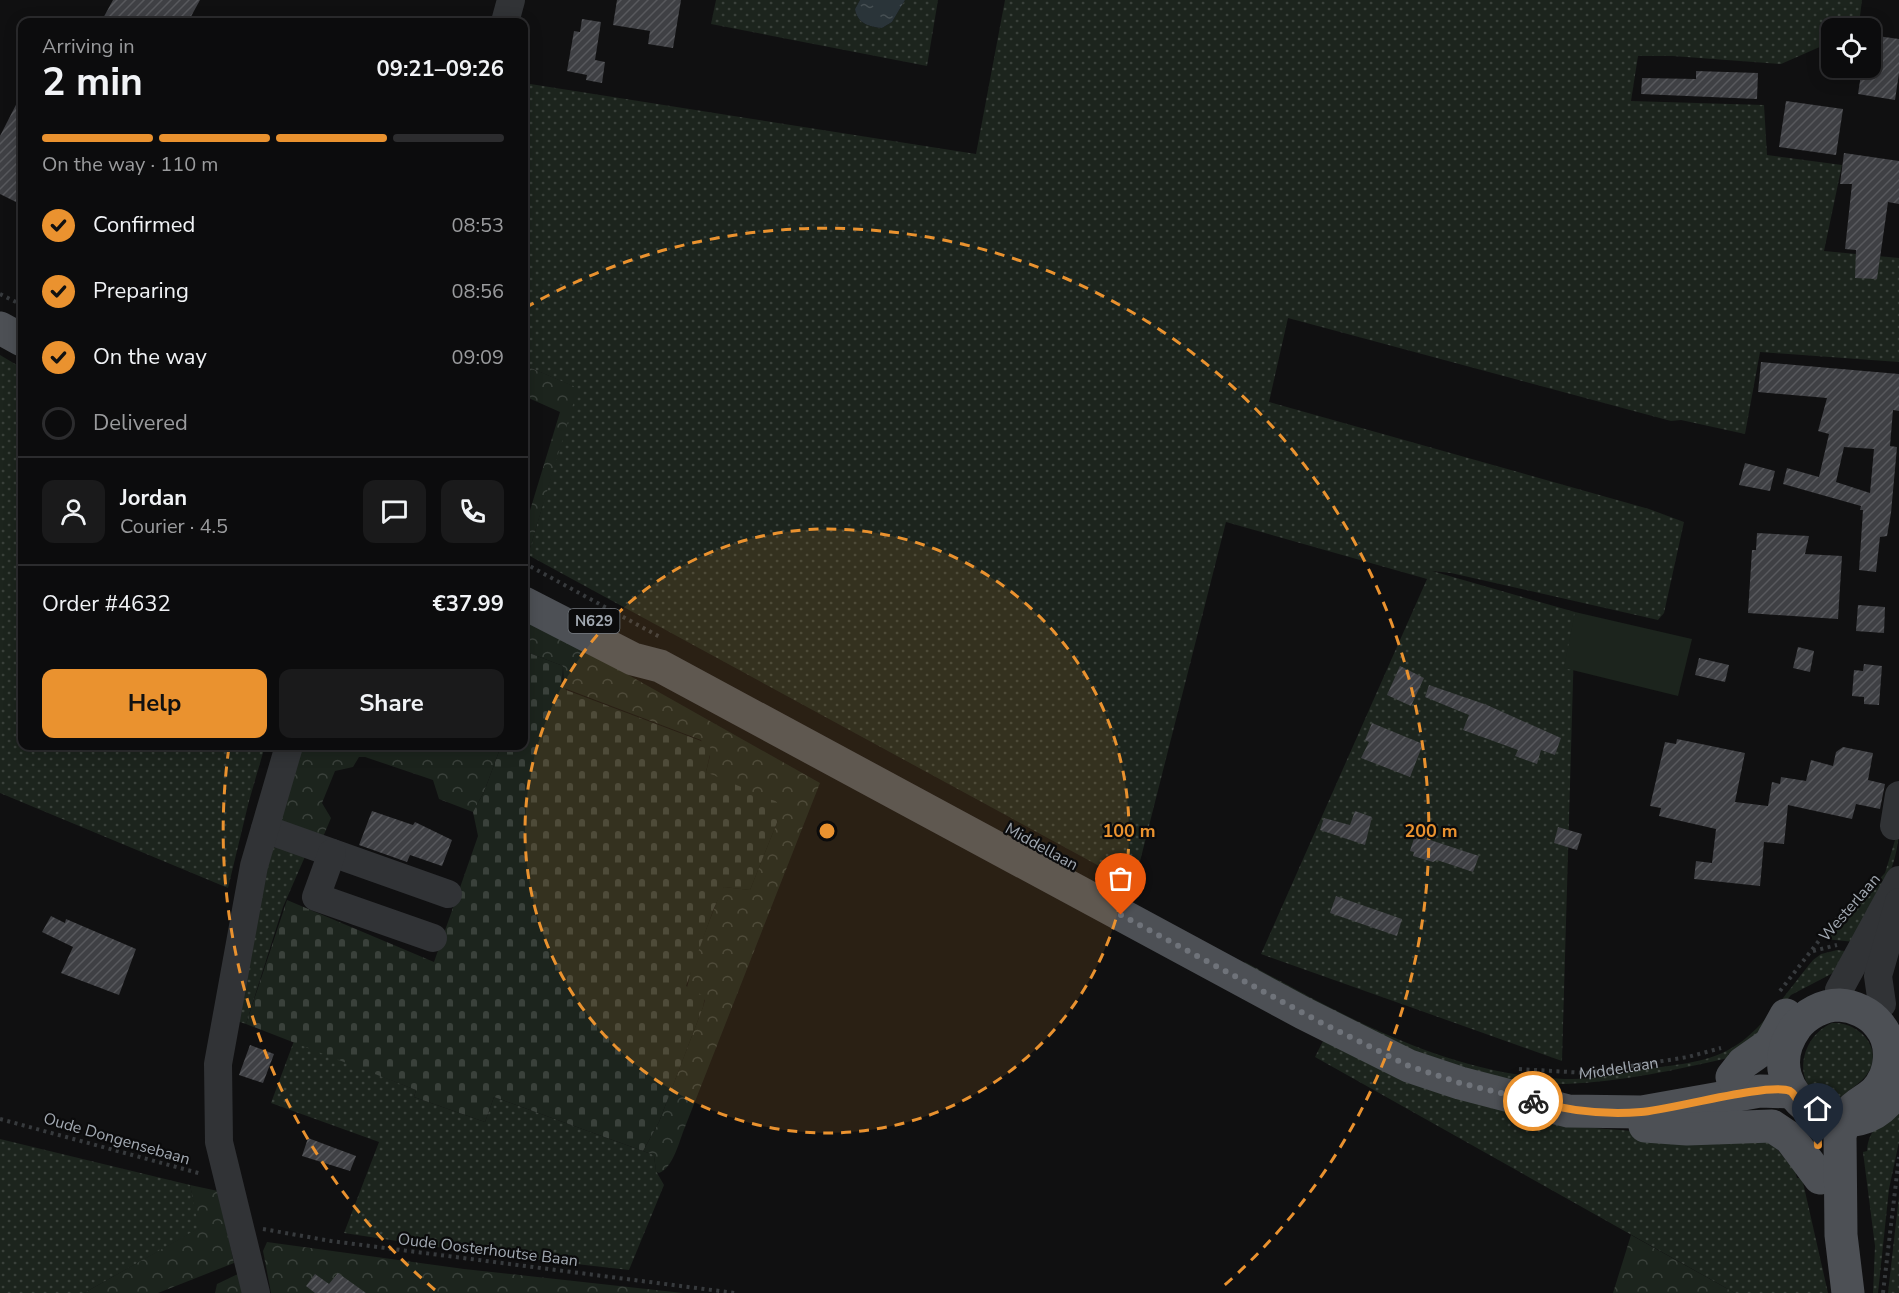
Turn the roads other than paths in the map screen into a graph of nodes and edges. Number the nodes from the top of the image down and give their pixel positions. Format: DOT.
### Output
graph roads {
  1 [pos="511,0"];
  2 [pos="505,18"];
  3 [pos="0,310"];
  4 [pos="18,319"];
  5 [pos="0,328"];
  6 [pos="18,338"];
  7 [pos="528,585"];
  8 [pos="528,605"];
  9 [pos="665,654"];
  10 [pos="288,750"];
  11 [pos="1899,795"];
  12 [pos="1894,826"];
  13 [pos="265,829"];
  14 [pos="332,853"];
  15 [pos="1899,880"];
  16 [pos="448,894"];
  17 [pos="1899,902"];
  18 [pos="433,938"];
  19 [pos="1833,998"];
  20 [pos="1893,1023"];
  21 [pos="1778,1046"];
  22 [pos="1513,1082"];
  23 [pos="1899,1084"];
  24 [pos="1802,1102"];
  25 [pos="1603,1113"];
  26 [pos="1854,1120"];
  27 [pos="1820,1178"];
  28 [pos="1841,1235"];
  29 [pos="256,1293"];
  30 [pos="1848,1293"];
  1 -- 2 [label="street"];
  3 -- 4 [label="main road"];
  5 -- 6 [label="main road"];
  7 -- 9 [label="main road, Middellaan / N629"];
  8 -- 9 [label="main road, Middellaan / N629"];
  9 -- 22 [label="main road, Middellaan / N629"];
  10 -- 13 [label="street"];
  11 -- 12 [label="street"];
  13 -- 14 [label="street"];
  13 -- 29 [label="street"];
  14 -- 16 [label="street"];
  14 -- 18 [label="street"];
  15 -- 19 [label="street, Westerlaan"];
  17 -- 20 [label="street"];
  19 -- 20 [label="main road"];
  19 -- 21 [label="main road"];
  20 -- 26 [label="main road"];
  21 -- 22 [label="main road, Middellaan / N629"];
  21 -- 24 [label="main road"];
  22 -- 25 [label="main road, Middellaan / N629"];
  23 -- 26 [label="main road"];
  24 -- 25 [label="main road, Middellaan / N629"];
  24 -- 26 [label="main road, Middellaan"];
  24 -- 27 [label="main road"];
  25 -- 27 [label="main road"];
  26 -- 28 [label="main road"];
  27 -- 28 [label="main road"];
  28 -- 30 [label="main road"];
}
